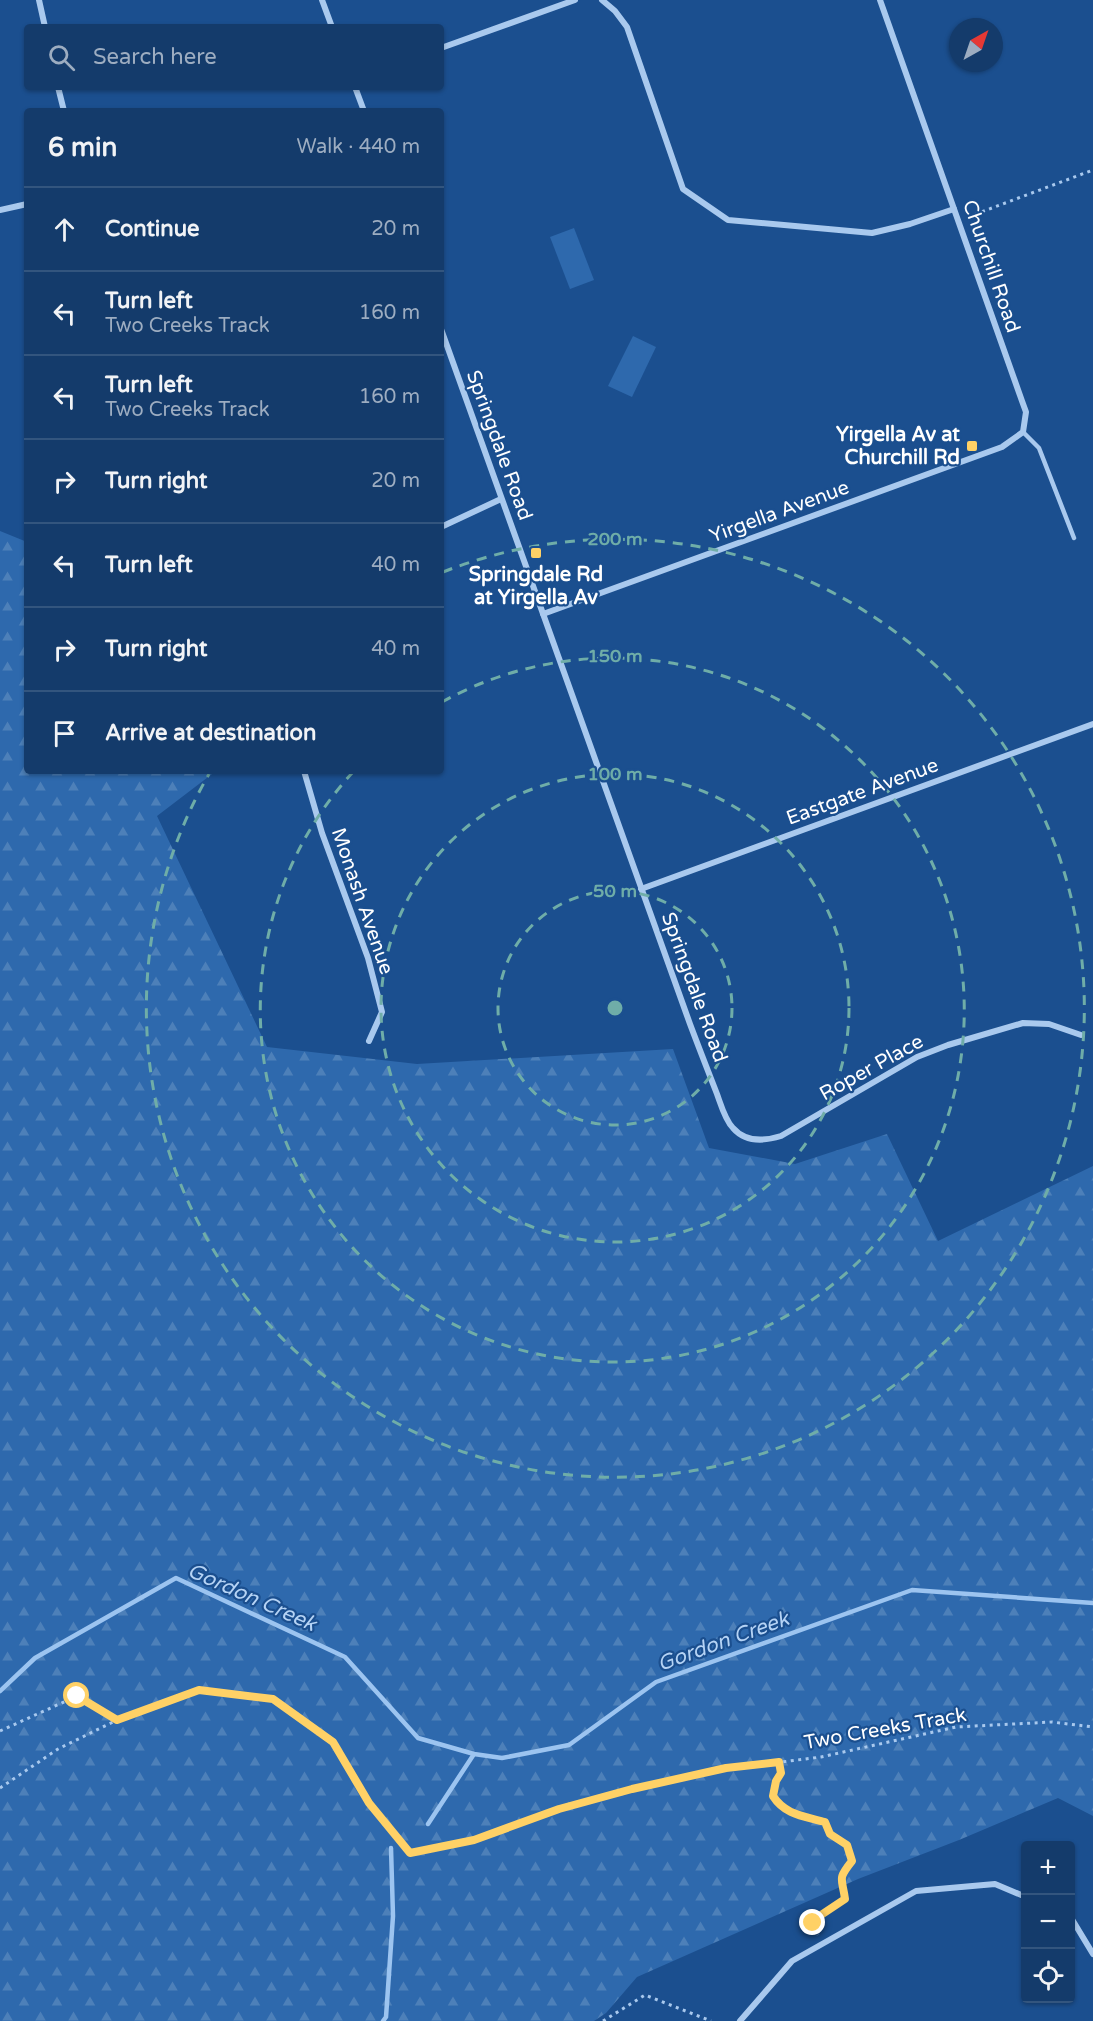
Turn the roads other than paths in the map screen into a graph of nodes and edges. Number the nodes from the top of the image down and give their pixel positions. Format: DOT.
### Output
graph roads {
  1 [pos="39,0"];
  2 [pos="322,0"];
  3 [pos="575,0"];
  4 [pos="602,0"];
  5 [pos="880,0"];
  6 [pos="44,24"];
  7 [pos="331,24"];
  8 [pos="444,47"];
  9 [pos="59,90"];
  10 [pos="356,90"];
  11 [pos="63,108"];
  12 [pos="363,108"];
  13 [pos="24,205"];
  14 [pos="954,209"];
  15 [pos="0,210"];
  16 [pos="444,338"];
  17 [pos="1023,432"];
  18 [pos="501,499"];
  19 [pos="444,526"];
  20 [pos="1074,538"];
  21 [pos="543,614"];
  22 [pos="1093,724"];
  23 [pos="305,774"];
  24 [pos="641,889"];
  25 [pos="1081,1035"];
  26 [pos="369,1041"];
  27 [pos="724,1114"];
  28 [pos="1021,1895"];
  29 [pos="1075,1923"];
  30 [pos="1093,1954"];
  31 [pos="740,2021"];
  1 -- 6 [label="street"];
  2 -- 7 [label="street"];
  3 -- 8 [label="street"];
  4 -- 14 [label="street"];
  5 -- 14 [label="street, Churchill Road"];
  9 -- 11 [label="street"];
  10 -- 12 [label="street"];
  13 -- 15 [label="street"];
  14 -- 17 [label="street, Churchill Road"];
  16 -- 18 [label="street, Springdale Road"];
  17 -- 20 [label="lane"];
  17 -- 21 [label="street, Yirgella Avenue"];
  18 -- 19 [label="street"];
  18 -- 21 [label="street, Springdale Road"];
  21 -- 24 [label="street, Springdale Road"];
  22 -- 24 [label="street, Eastgate Avenue"];
  23 -- 26 [label="street, Monash Avenue"];
  24 -- 27 [label="street, Springdale Road"];
  25 -- 27 [label="street, Roper Place"];
  28 -- 31 [label="street"];
  29 -- 30 [label="street"];
}
